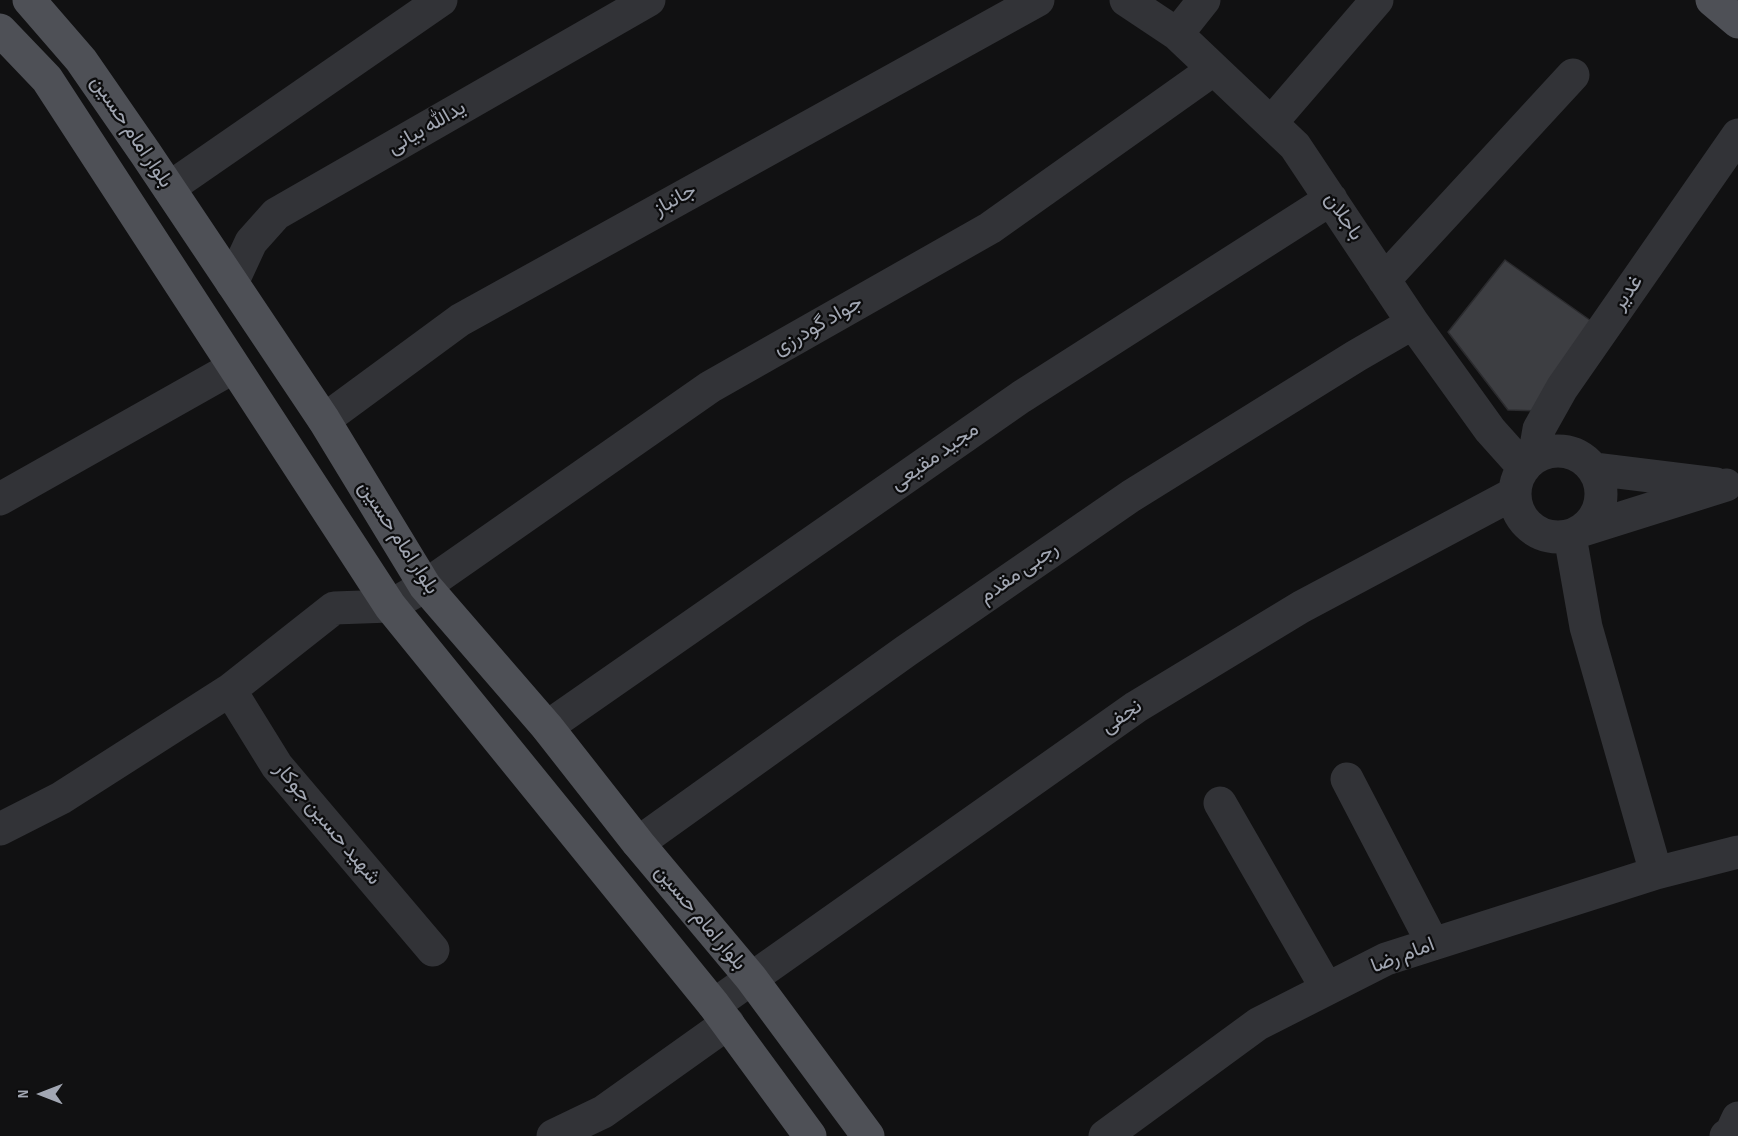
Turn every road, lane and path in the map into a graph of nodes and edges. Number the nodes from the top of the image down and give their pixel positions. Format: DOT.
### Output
graph roads {
  1 [pos="29,0"];
  2 [pos="441,0"];
  3 [pos="649,0"];
  4 [pos="1038,0"];
  5 [pos="1126,0"];
  6 [pos="1203,0"];
  7 [pos="1377,0"];
  8 [pos="1712,0"];
  9 [pos="1738,22"];
  10 [pos="1177,34"];
  11 [pos="2,36"];
  12 [pos="1214,69"];
  13 [pos="1573,75"];
  14 [pos="1271,123"];
  15 [pos="1738,135"];
  16 [pos="169,188"];
  17 [pos="1331,199"];
  18 [pos="1384,280"];
  19 [pos="232,283"];
  20 [pos="1413,323"];
  21 [pos="234,367"];
  22 [pos="324,420"];
  23 [pos="1594,469"];
  24 [pos="1524,473"];
  25 [pos="1732,486"];
  26 [pos="0,499"];
  27 [pos="1577,533"];
  28 [pos="424,586"];
  29 [pos="390,606"];
  30 [pos="230,690"];
  31 [pos="547,727"];
  32 [pos="1347,779"];
  33 [pos="1220,803"];
  34 [pos="0,829"];
  35 [pos="638,843"];
  36 [pos="1738,852"];
  37 [pos="1656,873"];
  38 [pos="1433,944"];
  39 [pos="433,950"];
  40 [pos="751,978"];
  41 [pos="1326,989"];
  42 [pos="721,1014"];
  43 [pos="1738,1118"];
  44 [pos="553,1136"];
  45 [pos="810,1136"];
  46 [pos="868,1136"];
  47 [pos="1105,1136"];
  48 [pos="1726,1136"];
  1 -- 16 [label="main road, بلوار امام حسین"];
  2 -- 16 [label="street"];
  3 -- 19 [label="street, یدالله بیانی"];
  4 -- 22 [label="street, جانباز"];
  5 -- 10 [label="street, باجلان"];
  6 -- 10 [label="street"];
  7 -- 14 [label="street"];
  8 -- 9 [label="main road"];
  10 -- 12 [label="street, باجلان"];
  11 -- 21 [label="main road, بلوار امام حسین"];
  12 -- 14 [label="street, باجلان"];
  12 -- 28 [label="street, جواد گودرزی"];
  13 -- 18 [label="street"];
  14 -- 17 [label="street, باجلان"];
  15 -- 24 [label="street, غدیر"];
  16 -- 19 [label="main road, بلوار امام حسین"];
  17 -- 18 [label="street, باجلان"];
  17 -- 31 [label="street, مجید مقیعی"];
  18 -- 20 [label="street, باجلان"];
  19 -- 22 [label="main road, بلوار امام حسین"];
  20 -- 24 [label="street, باجلان"];
  20 -- 35 [label="street, رجبی مقدم"];
  21 -- 26 [label="street"];
  21 -- 29 [label="main road, بلوار امام حسین"];
  22 -- 28 [label="main road, بلوار امام حسین"];
  23 -- 24 [label="street"];
  23 -- 25 [label="street"];
  23 -- 27 [label="street"];
  24 -- 27 [label="street"];
  24 -- 40 [label="street, نجفی"];
  25 -- 27 [label="street"];
  27 -- 37 [label="street"];
  28 -- 29 [label="street, جواد گودرزی"];
  28 -- 31 [label="main road, بلوار امام حسین"];
  29 -- 30 [label="street"];
  29 -- 42 [label="main road, بلوار امام حسین"];
  30 -- 34 [label="street"];
  30 -- 39 [label="street, شهید حسین جوکار"];
  31 -- 35 [label="main road, بلوار امام حسین"];
  32 -- 38 [label="street"];
  33 -- 41 [label="street"];
  35 -- 40 [label="main road, بلوار امام حسین"];
  36 -- 37 [label="street, امام رضا"];
  37 -- 38 [label="street, امام رضا"];
  38 -- 41 [label="street, امام رضا"];
  40 -- 42 [label="street, نجفی"];
  40 -- 46 [label="main road, بلوار امام حسین"];
  41 -- 47 [label="street, امام رضا"];
  42 -- 44 [label="street, نجفی"];
  42 -- 45 [label="main road, بلوار امام حسین"];
  43 -- 48 [label="street"];
}
